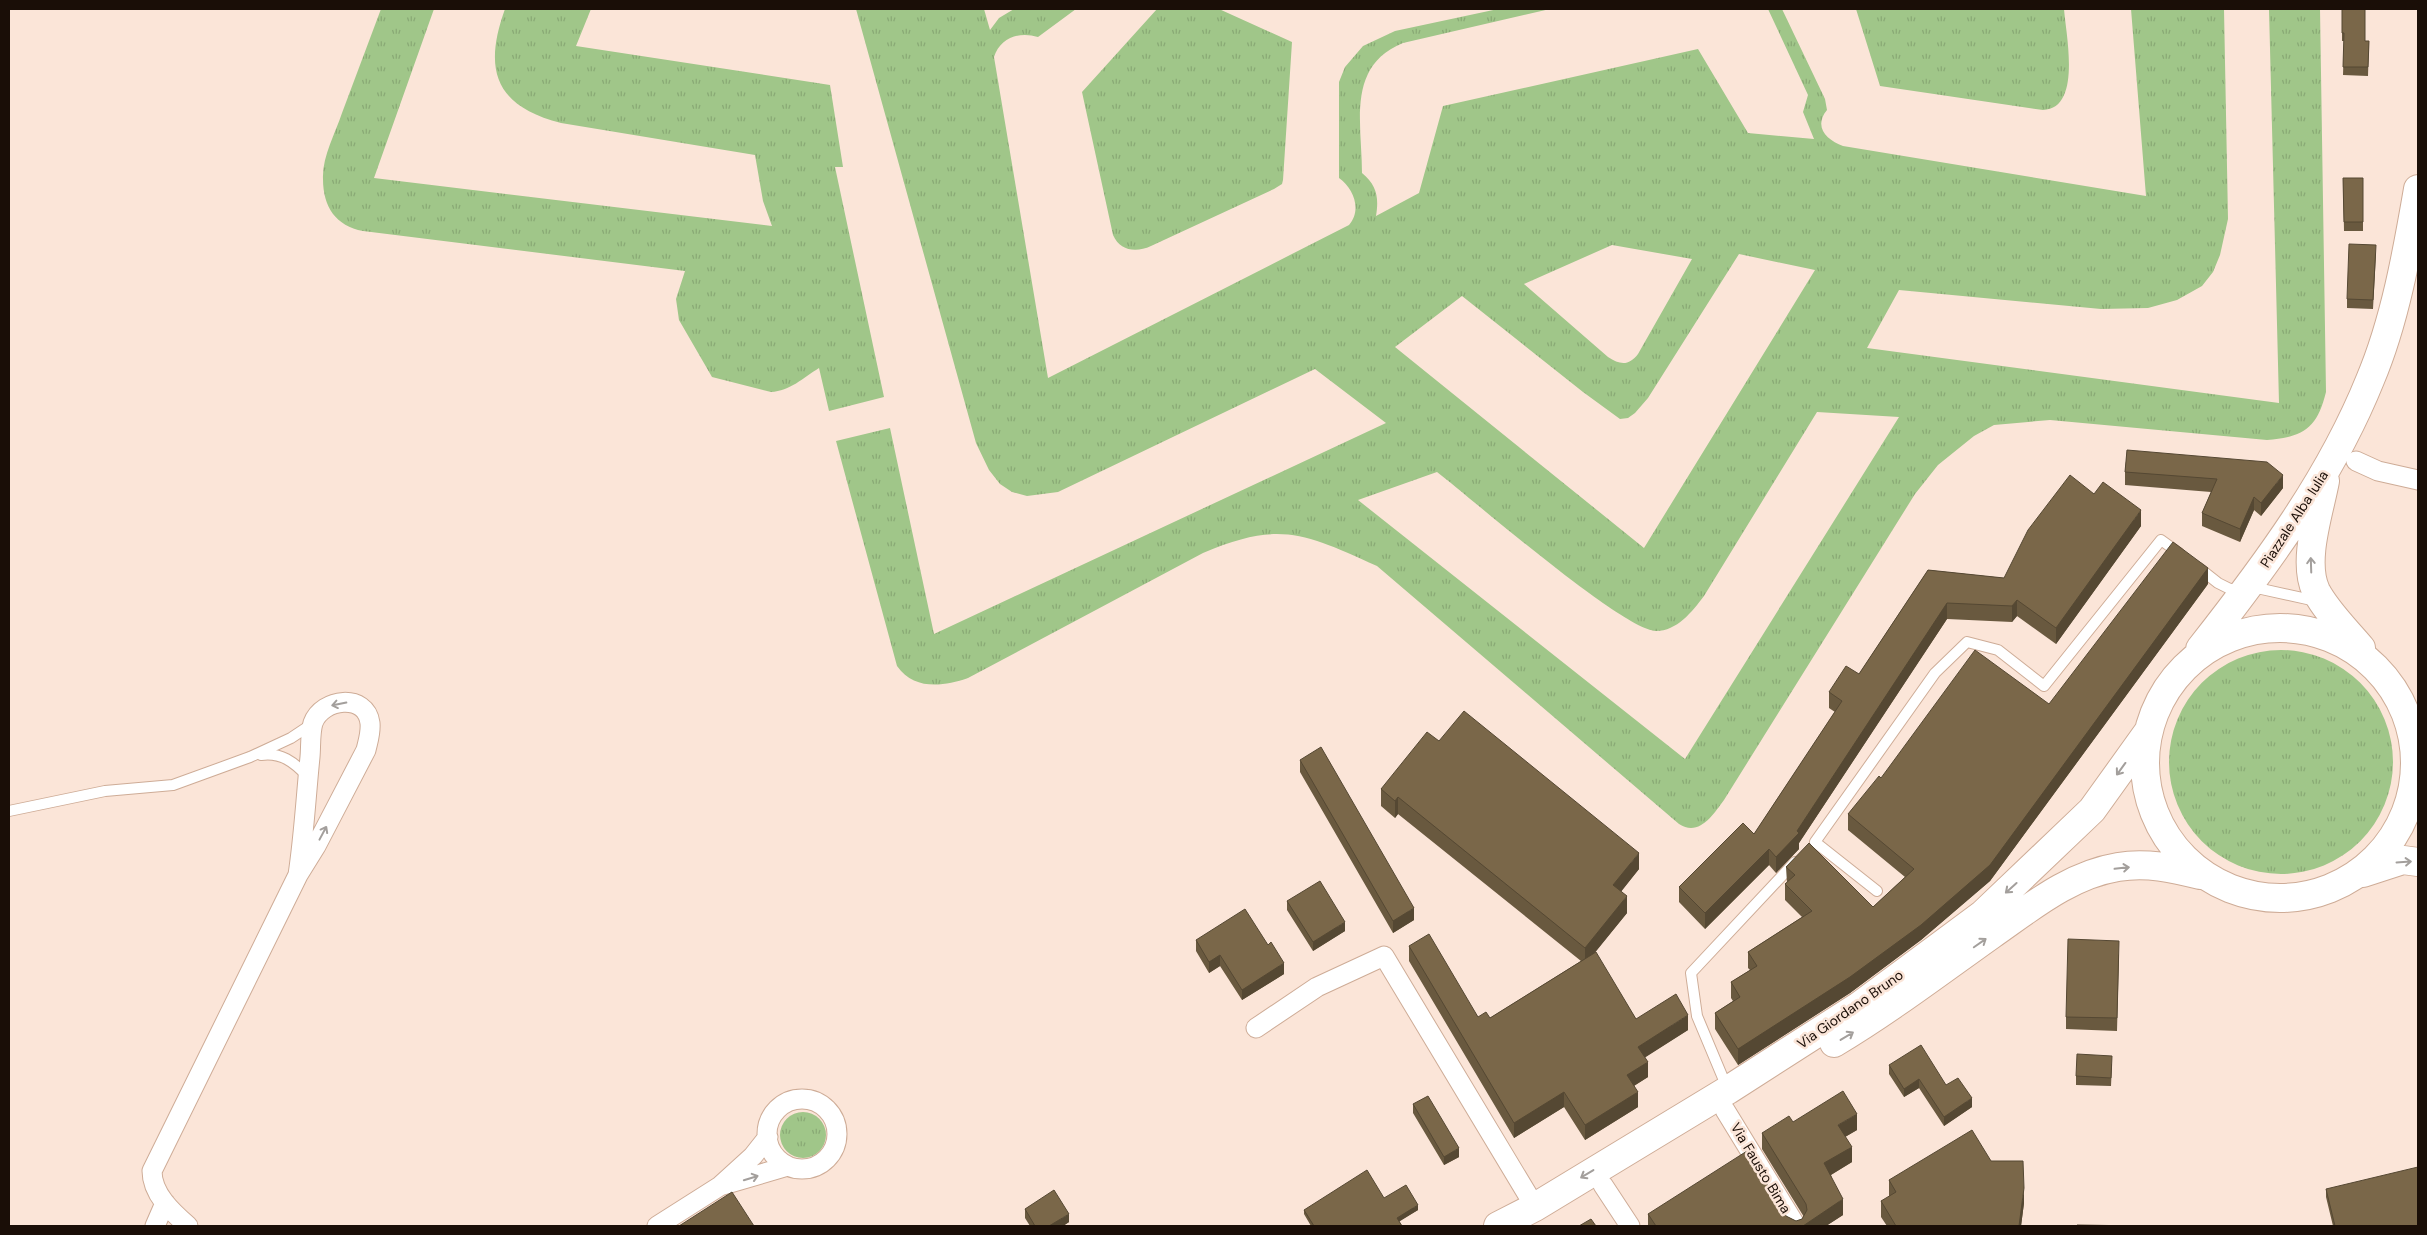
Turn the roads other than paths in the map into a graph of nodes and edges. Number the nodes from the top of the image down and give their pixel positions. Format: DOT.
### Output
graph roads {
  1 [pos="2418,189"];
  2 [pos="2356,461"];
  3 [pos="2329,465"];
  4 [pos="2418,480"];
  5 [pos="2248,587"];
  6 [pos="2329,610"];
  7 [pos="2186,667"];
  8 [pos="2384,677"];
  9 [pos="313,723"];
  10 [pos="2150,730"];
  11 [pos="250,757"];
  12 [pos="2417,761"];
  13 [pos="307,776"];
  14 [pos="9,811"];
  15 [pos="1808,848"];
  16 [pos="2418,862"];
  17 [pos="298,875"];
  18 [pos="2357,876"];
  19 [pos="2208,877"];
  20 [pos="1877,891"];
  21 [pos="1256,1028"];
  22 [pos="1726,1100"];
  23 [pos="768,1137"];
  24 [pos="788,1166"];
  25 [pos="1603,1185"];
  26 [pos="720,1186"];
  27 [pos="165,1203"];
  28 [pos="1536,1217"];
  29 [pos="155,1226"];
  30 [pos="188,1226"];
  31 [pos="657,1226"];
  32 [pos="1498,1226"];
  33 [pos="1630,1226"];
  34 [pos="1796,1226"];
  1 -- 3 [label="main road"];
  2 -- 4 [label="street"];
  3 -- 5 [label="main road, Piazzale Alba Iulia"];
  6 -- 3 [label="main road, Piazzale Alba Iulia, one-way"];
  5 -- 6 [label="lane"];
  5 -- 7 [label="main road, Piazzale Alba Iulia"];
  5 -- 15 [label="lane"];
  6 -- 8 [label="main road, Piazzale Alba Iulia"];
  7 -- 8 [label="main road, Piazzale Alba Iulia"];
  7 -- 10 [label="main road, Piazzale Alba Iulia"];
  8 -- 12 [label="main road, Piazzale Alba Iulia"];
  9 -- 11 [label="lane"];
  9 -- 13 [label="street"];
  17 -- 9 [label="street, one-way"];
  10 -- 19 [label="main road, Piazzale Alba Iulia"];
  10 -- 22 [label="main road, Via Giordano Bruno, one-way"];
  11 -- 13 [label="lane"];
  11 -- 14 [label="lane"];
  12 -- 18 [label="main road, Piazzale Alba Iulia"];
  13 -- 17 [label="street"];
  15 -- 20 [label="lane"];
  15 -- 22 [label="lane"];
  18 -- 16 [label="main road, one-way"];
  17 -- 27 [label="street"];
  18 -- 19 [label="main road, Piazzale Alba Iulia"];
  22 -- 19 [label="main road, Via Giordano Bruno, one-way"];
  21 -- 28 [label="street"];
  22 -- 25 [label="main road, Via Giordano Bruno"];
  22 -- 28 [label="main road, Via Giordano Bruno, one-way"];
  22 -- 34 [label="street, Via Fausto Bima"];
  23 -- 24 [label="street"];
  23 -- 24 [label="street"];
  23 -- 26 [label="street"];
  26 -- 24 [label="street, one-way"];
  25 -- 28 [label="main road, Via Giordano Bruno"];
  25 -- 33 [label="street"];
  26 -- 31 [label="street"];
  27 -- 29 [label="street"];
  27 -- 30 [label="street"];
  28 -- 32 [label="main road, Via Giordano Bruno"];
}
